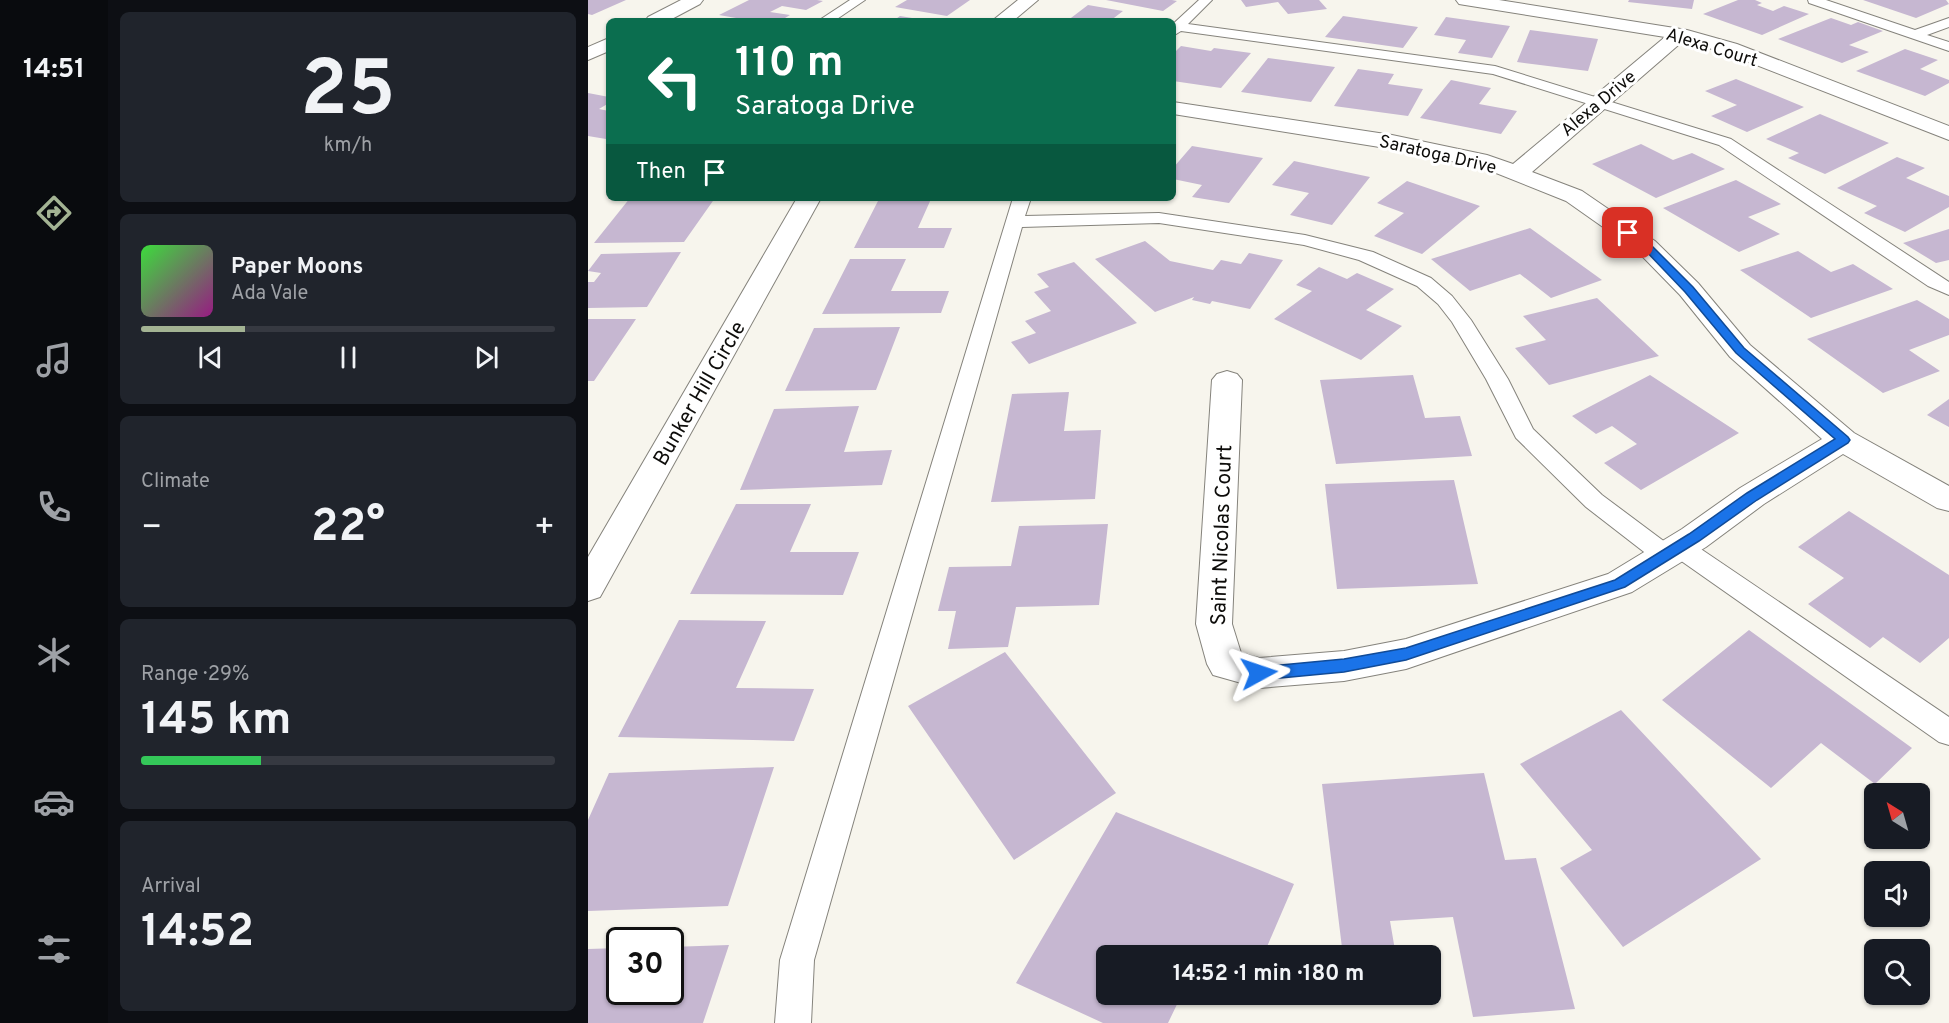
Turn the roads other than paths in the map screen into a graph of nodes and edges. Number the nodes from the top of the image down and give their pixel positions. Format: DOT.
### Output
graph roads {
  1 [pos="694,0"];
  2 [pos="859,0"];
  3 [pos="1029,0"];
  4 [pos="1206,0"];
  5 [pos="1465,0"];
  6 [pos="1815,0"];
  7 [pos="660,18"];
  8 [pos="830,18"];
  9 [pos="1005,18"];
  10 [pos="1949,22"];
  11 [pos="1176,29"];
  12 [pos="1680,34"];
  13 [pos="1915,35"];
  14 [pos="606,37"];
  15 [pos="1949,47"];
  16 [pos="588,54"];
  17 [pos="1599,103"];
  18 [pos="1176,108"];
  19 [pos="1949,134"];
  20 [pos="1516,173"];
  21 [pos="808,201"];
  22 [pos="1019,210"];
  23 [pos="1949,289"];
  24 [pos="1227,380"];
  25 [pos="1843,440"];
  26 [pos="1949,500"];
  27 [pos="1673,551"];
  28 [pos="588,588"];
  29 [pos="1949,732"];
  30 [pos="793,1023"];
  1 -- 7 [label="street"];
  2 -- 8 [label="lane"];
  3 -- 9 [label="street"];
  4 -- 11 [label="lane"];
  5 -- 12 [label="street, Alexa Court"];
  6 -- 13 [label="lane"];
  10 -- 13 [label="lane"];
  11 -- 17 [label="lane"];
  12 -- 17 [label="street, Alexa Drive"];
  12 -- 19 [label="street, Alexa Court"];
  13 -- 15 [label="lane"];
  14 -- 16 [label="street"];
  17 -- 20 [label="street, Alexa Drive"];
  17 -- 23 [label="lane"];
  18 -- 20 [label="street, Saratoga Drive"];
  20 -- 25 [label="street, Saratoga Drive"];
  21 -- 28 [label="street, Bunker Hill Circle"];
  22 -- 27 [label="lane"];
  22 -- 30 [label="lane"];
  24 -- 27 [label="street, Saint Nicolas Court"];
  25 -- 26 [label="street, Saratoga Drive"];
  25 -- 27 [label="street, Saint Nicolas Court"];
  27 -- 29 [label="lane"];
}
